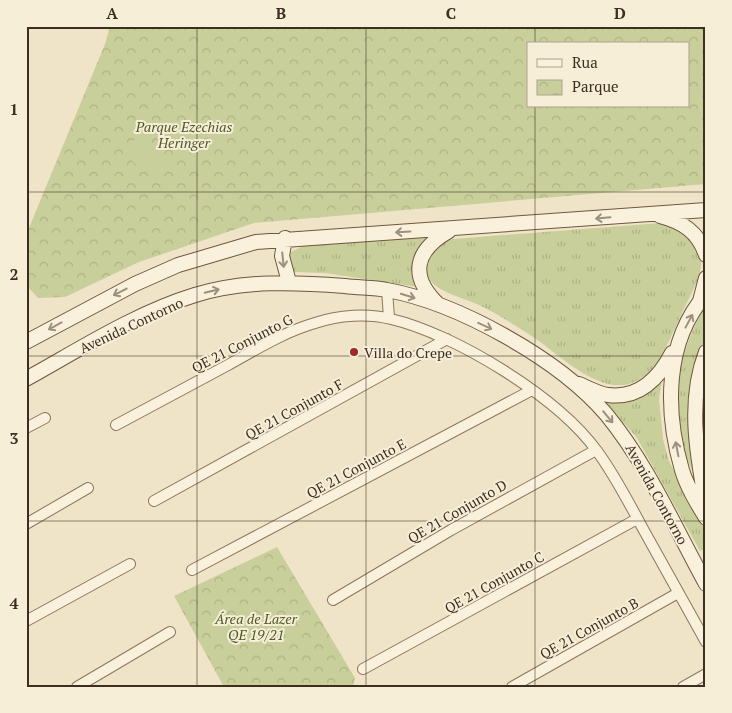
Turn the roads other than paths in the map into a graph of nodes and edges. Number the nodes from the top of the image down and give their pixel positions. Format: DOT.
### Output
graph roads {
  1 [pos="706,210"];
  2 [pos="652,214"];
  3 [pos="452,230"];
  4 [pos="285,238"];
  5 [pos="706,255"];
  6 [pos="706,278"];
  7 [pos="289,282"];
  8 [pos="387,290"];
  9 [pos="703,298"];
  10 [pos="441,306"];
  11 [pos="390,318"];
  12 [pos="447,339"];
  13 [pos="678,341"];
  14 [pos="26,342"];
  15 [pos="706,352"];
  16 [pos="26,378"];
  17 [pos="574,382"];
  18 [pos="532,390"];
  19 [pos="45,418"];
  20 [pos="116,426"];
  21 [pos="26,428"];
  22 [pos="596,450"];
  23 [pos="88,488"];
  24 [pos="154,501"];
  25 [pos="706,504"];
  26 [pos="706,518"];
  27 [pos="637,519"];
  28 [pos="26,524"];
  29 [pos="130,564"];
  30 [pos="702,567"];
  31 [pos="192,570"];
  32 [pos="706,584"];
  33 [pos="678,593"];
  34 [pos="333,600"];
  35 [pos="26,621"];
  36 [pos="170,632"];
  37 [pos="706,642"];
  38 [pos="363,669"];
  39 [pos="706,674"];
  40 [pos="77,687"];
  41 [pos="512,687"];
  42 [pos="683,687"];
  1 -- 2 [label="main road"];
  2 -- 3 [label="main road, one-way"];
  2 -- 5 [label="main road"];
  3 -- 4 [label="main road, one-way"];
  3 -- 10 [label="main road"];
  4 -- 7 [label="main road, one-way"];
  4 -- 14 [label="main road, one-way"];
  6 -- 9 [label="main road"];
  7 -- 8 [label="main road, Avenida Contorno"];
  16 -- 7 [label="main road, Avenida Contorno, one-way"];
  8 -- 10 [label="main road, Avenida Contorno, one-way"];
  8 -- 11 [label="street"];
  13 -- 9 [label="main road, one-way"];
  10 -- 17 [label="main road, Avenida Contorno, one-way"];
  11 -- 12 [label="street"];
  11 -- 20 [label="street, QE 21 Conjunto G"];
  12 -- 18 [label="street"];
  12 -- 24 [label="street, QE 21 Conjunto F"];
  13 -- 17 [label="main road"];
  26 -- 13 [label="main road, one-way"];
  15 -- 25 [label="main road"];
  17 -- 30 [label="main road, Avenida Contorno, one-way"];
  18 -- 22 [label="street"];
  18 -- 31 [label="street, QE 21 Conjunto E"];
  19 -- 21 [label="street"];
  22 -- 27 [label="street"];
  22 -- 34 [label="street, QE 21 Conjunto D"];
  23 -- 28 [label="street"];
  27 -- 33 [label="street"];
  27 -- 38 [label="street, QE 21 Conjunto C"];
  29 -- 35 [label="street"];
  30 -- 32 [label="main road, Avenida Contorno"];
  33 -- 37 [label="street"];
  33 -- 41 [label="street, QE 21 Conjunto B"];
  36 -- 40 [label="street"];
  39 -- 42 [label="street"];
}
